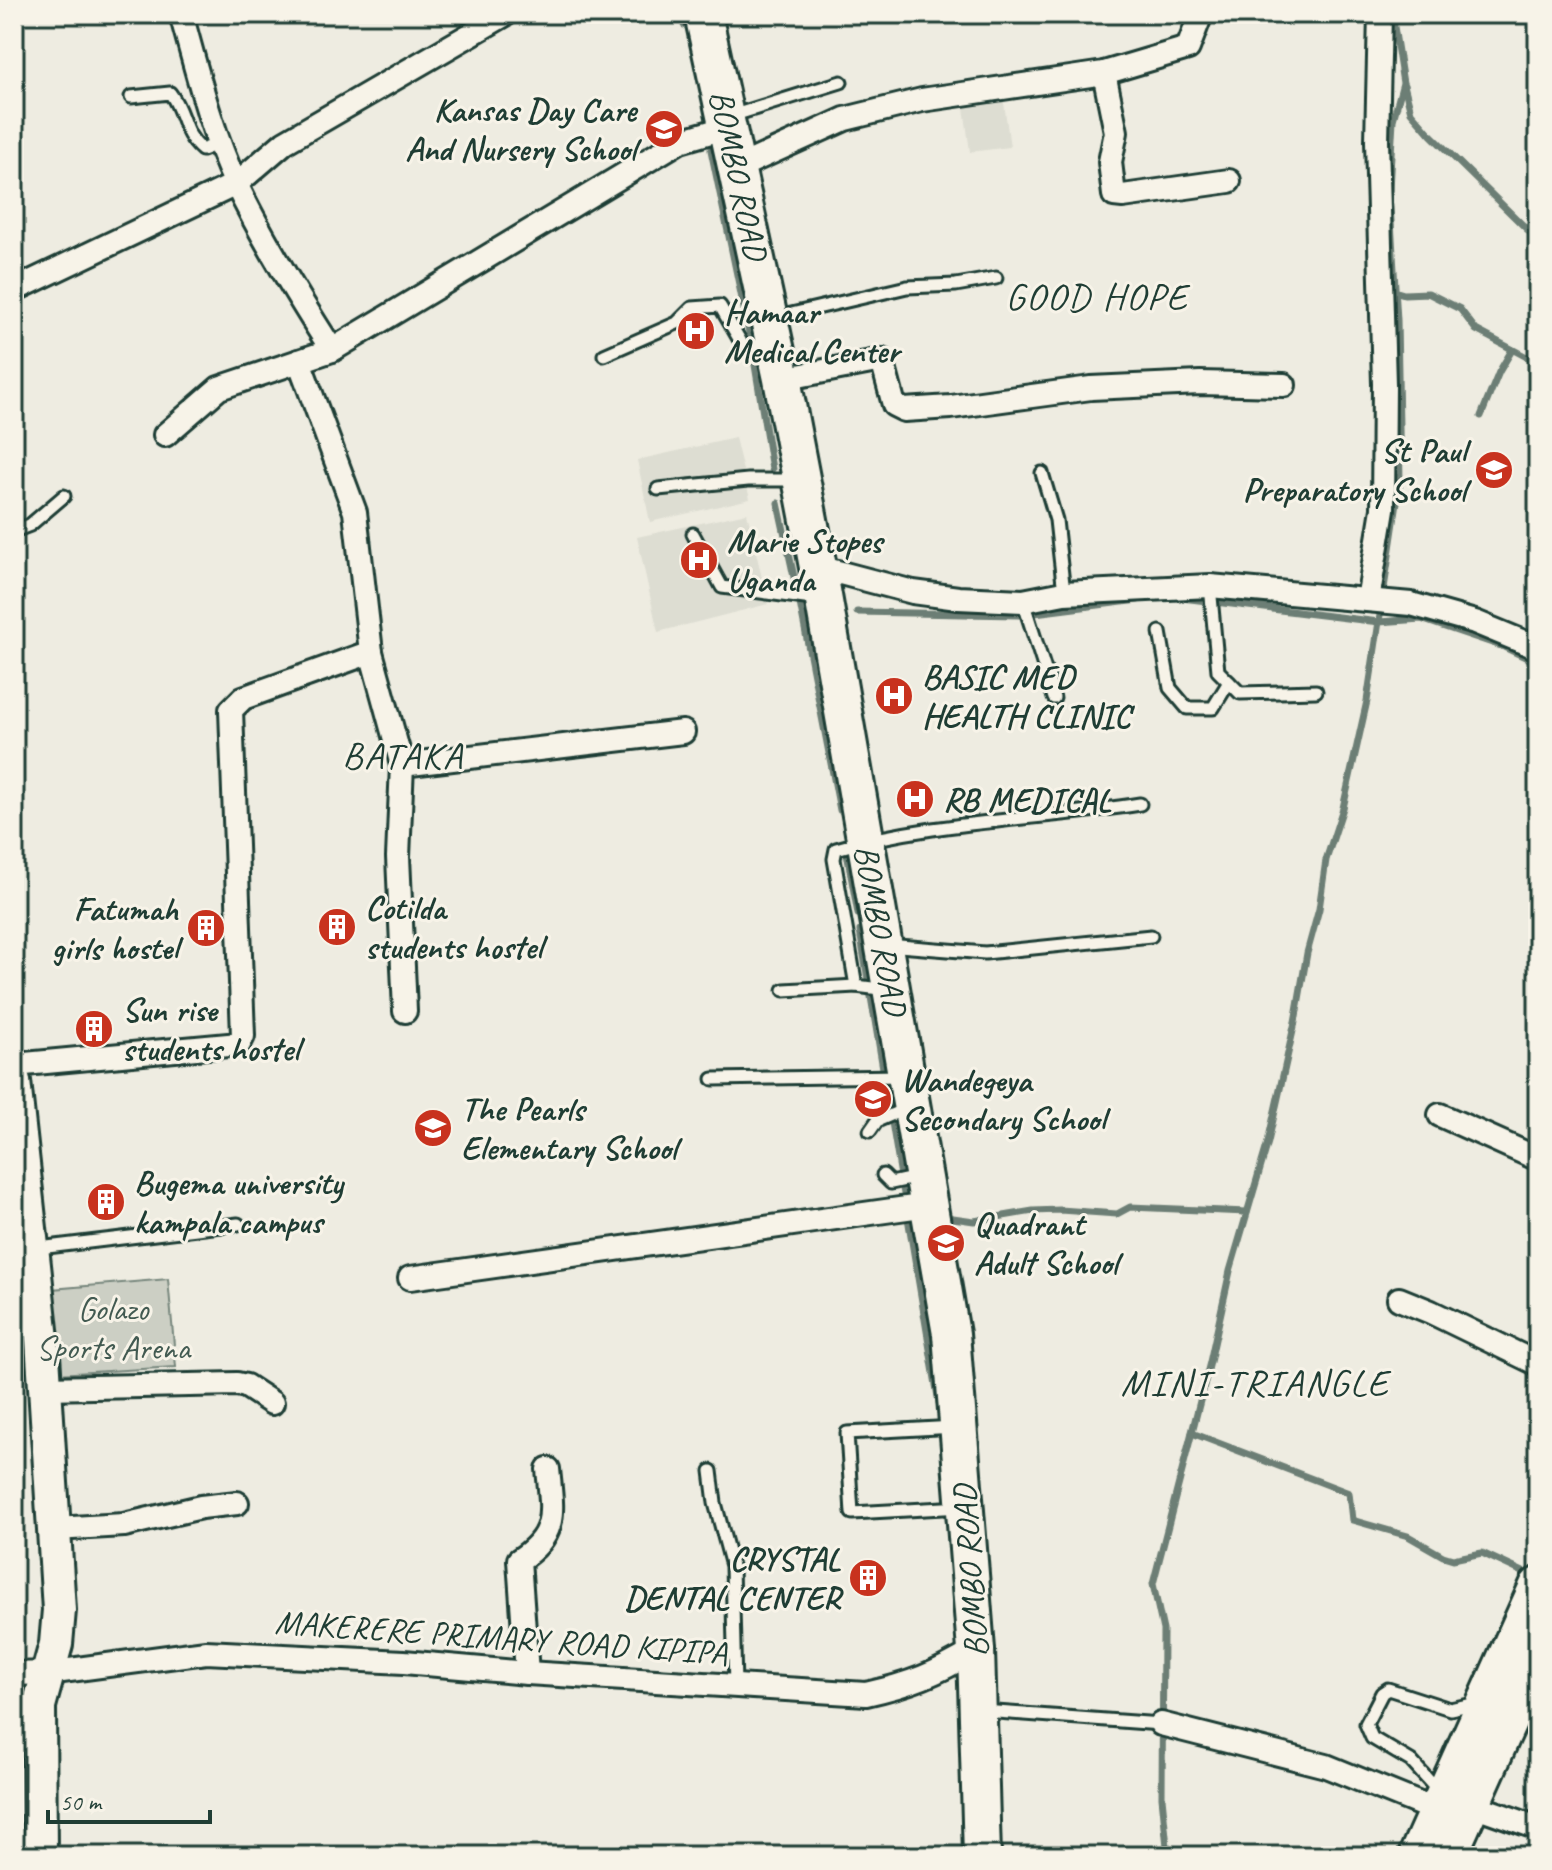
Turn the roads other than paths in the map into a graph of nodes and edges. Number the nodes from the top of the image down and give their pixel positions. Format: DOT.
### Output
graph roads {
  1 [pos="181,14"];
  2 [pos="506,14"];
  3 [pos="703,14"];
  4 [pos="1197,14"];
  5 [pos="1380,14"];
  6 [pos="1104,73"];
  7 [pos="841,82"];
  8 [pos="131,97"];
  9 [pos="727,122"];
  10 [pos="220,143"];
  11 [pos="737,168"];
  12 [pos="1229,181"];
  13 [pos="236,184"];
  14 [pos="996,278"];
  15 [pos="14,290"];
  16 [pos="772,331"];
  17 [pos="332,350"];
  18 [pos="604,355"];
  19 [pos="299,361"];
  20 [pos="782,379"];
  21 [pos="1284,385"];
  22 [pos="165,435"];
  23 [pos="1042,473"];
  24 [pos="801,480"];
  25 [pos="658,489"];
  26 [pos="64,496"];
  27 [pos="14,531"];
  28 [pos="693,534"];
  29 [pos="821,584"];
  30 [pos="1210,586"];
  31 [pos="1064,593"];
  32 [pos="1023,601"];
  33 [pos="1381,602"];
  34 [pos="1160,632"];
  35 [pos="1538,648"];
  36 [pos="371,652"];
  37 [pos="1229,682"];
  38 [pos="1316,691"];
  39 [pos="1054,698"];
  40 [pos="683,732"];
  41 [pos="402,765"];
  42 [pos="1140,804"];
  43 [pos="865,841"];
  44 [pos="867,926"];
  45 [pos="1151,936"];
  46 [pos="856,986"];
  47 [pos="784,990"];
  48 [pos="891,990"];
  49 [pos="405,1011"];
  50 [pos="14,1065"];
  51 [pos="713,1079"];
  52 [pos="14,1081"];
  53 [pos="909,1091"];
  54 [pos="1440,1115"];
  55 [pos="870,1131"];
  56 [pos="1538,1159"];
  57 [pos="883,1175"];
  58 [pos="926,1190"];
  59 [pos="238,1224"];
  60 [pos="24,1250"];
  61 [pos="410,1278"];
  62 [pos="1399,1299"];
  63 [pos="1538,1364"];
  64 [pos="45,1388"];
  65 [pos="272,1403"];
  66 [pos="960,1427"];
  67 [pos="548,1469"];
  68 [pos="711,1471"];
  69 [pos="237,1503"];
  70 [pos="965,1507"];
  71 [pos="55,1529"];
  72 [pos="1538,1586"];
  73 [pos="976,1650"];
  74 [pos="1538,1655"];
  75 [pos="47,1673"];
  76 [pos="527,1673"];
  77 [pos="14,1674"];
  78 [pos="735,1687"];
  79 [pos="1486,1699"];
  80 [pos="979,1711"];
  81 [pos="1161,1724"];
  82 [pos="1450,1804"];
  83 [pos="1538,1828"];
  84 [pos="40,1856"];
  85 [pos="982,1856"];
  86 [pos="1417,1856"];
  87 [pos="1448,1856"];
  1 -- 10 [label="street"];
  2 -- 13 [label="street"];
  3 -- 9 [label="main road, BOMBO ROAD"];
  4 -- 6 [label="street"];
  5 -- 33 [label="street"];
  6 -- 11 [label="street"];
  6 -- 12 [label="street"];
  7 -- 9 [label="lane"];
  8 -- 10 [label="lane"];
  9 -- 11 [label="main road, BOMBO ROAD"];
  9 -- 17 [label="street"];
  10 -- 13 [label="street"];
  11 -- 16 [label="main road, BOMBO ROAD"];
  13 -- 15 [label="street"];
  13 -- 17 [label="street"];
  14 -- 16 [label="lane"];
  16 -- 18 [label="lane"];
  16 -- 20 [label="main road, BOMBO ROAD"];
  17 -- 19 [label="street"];
  19 -- 22 [label="street"];
  19 -- 36 [label="street"];
  20 -- 21 [label="street"];
  20 -- 24 [label="main road, BOMBO ROAD"];
  23 -- 31 [label="lane"];
  24 -- 25 [label="lane"];
  24 -- 29 [label="main road, BOMBO ROAD"];
  26 -- 27 [label="lane"];
  28 -- 29 [label="lane"];
  29 -- 32 [label="street"];
  29 -- 43 [label="main road, BOMBO ROAD"];
  30 -- 31 [label="street"];
  30 -- 33 [label="street"];
  30 -- 37 [label="lane"];
  31 -- 32 [label="street"];
  32 -- 39 [label="lane"];
  33 -- 35 [label="street"];
  34 -- 37 [label="lane"];
  36 -- 41 [label="street"];
  36 -- 50 [label="street"];
  37 -- 38 [label="lane"];
  40 -- 41 [label="street"];
  41 -- 49 [label="street"];
  42 -- 43 [label="lane"];
  43 -- 44 [label="main road, BOMBO ROAD"];
  44 -- 45 [label="lane"];
  44 -- 46 [label="lane"];
  44 -- 48 [label="main road, BOMBO ROAD"];
  46 -- 47 [label="lane"];
  46 -- 48 [label="lane"];
  48 -- 53 [label="main road, BOMBO ROAD"];
  51 -- 53 [label="lane"];
  52 -- 60 [label="street"];
  53 -- 55 [label="lane"];
  53 -- 58 [label="main road, BOMBO ROAD"];
  54 -- 56 [label="street"];
  57 -- 58 [label="lane"];
  58 -- 61 [label="street"];
  58 -- 66 [label="main road, BOMBO ROAD"];
  59 -- 60 [label="lane"];
  60 -- 64 [label="street"];
  62 -- 63 [label="street"];
  64 -- 65 [label="street"];
  64 -- 71 [label="street"];
  66 -- 70 [label="main road, BOMBO ROAD"];
  66 -- 70 [label="lane"];
  67 -- 76 [label="street"];
  68 -- 78 [label="lane"];
  69 -- 71 [label="street"];
  70 -- 73 [label="main road, BOMBO ROAD"];
  71 -- 75 [label="street"];
  72 -- 79 [label="main road"];
  73 -- 78 [label="street, MAKERERE PRIMARY ROAD KIPIPA"];
  73 -- 80 [label="main road, BOMBO ROAD"];
  74 -- 82 [label="main road"];
  75 -- 76 [label="street, MAKERERE PRIMARY ROAD KIPIPA"];
  75 -- 77 [label="street, MAKERERE PRIMARY ROAD KIPIPA"];
  75 -- 84 [label="street"];
  76 -- 78 [label="street, MAKERERE PRIMARY ROAD KIPIPA"];
  79 -- 82 [label="main road"];
  79 -- 82 [label="lane"];
  80 -- 81 [label="lane"];
  80 -- 85 [label="main road, BOMBO ROAD"];
  81 -- 82 [label="street"];
  82 -- 83 [label="street"];
  82 -- 86 [label="main road"];
  82 -- 87 [label="main road"];
}
